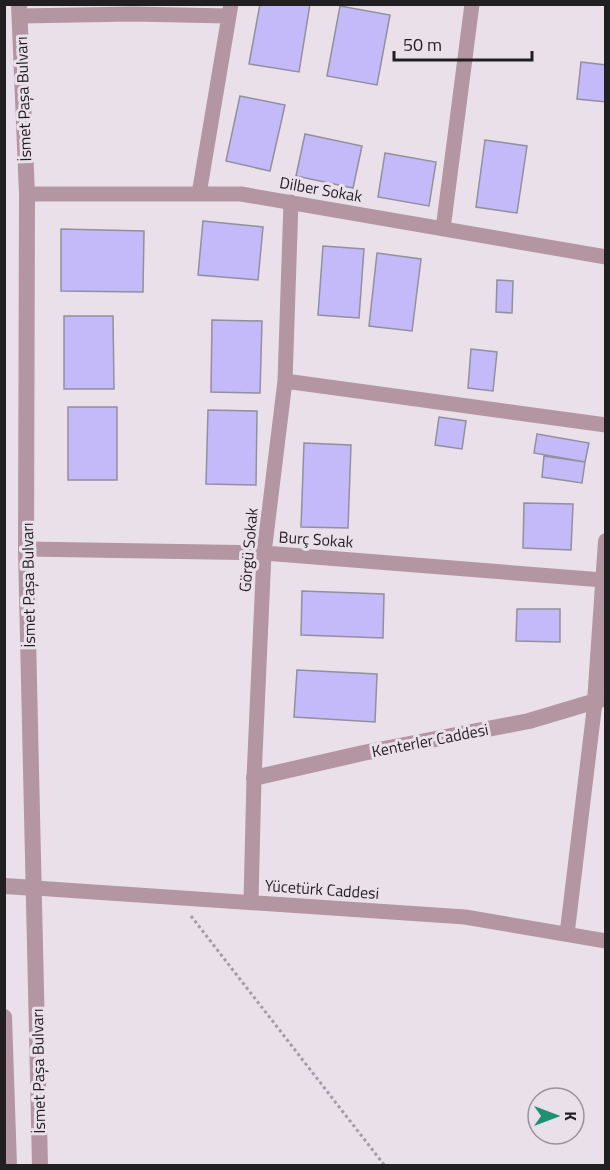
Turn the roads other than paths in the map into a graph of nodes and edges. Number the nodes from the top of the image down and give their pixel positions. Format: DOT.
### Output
graph roads {
  1 [pos="472,4"];
  2 [pos="20,10"];
  3 [pos="230,10"];
  4 [pos="27,194"];
  5 [pos="199,194"];
  6 [pos="291,202"];
  7 [pos="442,229"];
  8 [pos="606,257"];
  9 [pos="285,381"];
  10 [pos="606,425"];
  11 [pos="606,541"];
  12 [pos="26,549"];
  13 [pos="264,553"];
  14 [pos="603,580"];
  15 [pos="600,700"];
  16 [pos="254,778"];
  17 [pos="4,886"];
  18 [pos="35,888"];
  19 [pos="251,902"];
  20 [pos="567,934"];
  21 [pos="606,941"];
  22 [pos="4,1017"];
  23 [pos="9,1166"];
  24 [pos="40,1166"];
  1 -- 7 [label="street"];
  2 -- 3 [label="street"];
  2 -- 4 [label="street, İsmet Paşa Bulvarı"];
  3 -- 5 [label="street"];
  4 -- 5 [label="street, Dilber Sokak"];
  4 -- 12 [label="street, İsmet Paşa Bulvarı"];
  5 -- 6 [label="street, Dilber Sokak"];
  6 -- 7 [label="street, Dilber Sokak"];
  6 -- 9 [label="street, Görgü Sokak"];
  7 -- 8 [label="street, Dilber Sokak"];
  9 -- 10 [label="street"];
  9 -- 13 [label="street, Görgü Sokak"];
  11 -- 14 [label="street"];
  12 -- 13 [label="street, Burç Sokak"];
  12 -- 18 [label="street, İsmet Paşa Bulvarı"];
  13 -- 14 [label="street, Burç Sokak"];
  13 -- 16 [label="street, Görgü Sokak"];
  14 -- 15 [label="street"];
  15 -- 16 [label="street, Kenterler Caddesi"];
  15 -- 20 [label="street"];
  16 -- 19 [label="street, Görgü Sokak"];
  17 -- 18 [label="street"];
  18 -- 19 [label="street, Yücetürk Caddesi"];
  18 -- 24 [label="street, İsmet Paşa Bulvarı"];
  19 -- 20 [label="street, Yücetürk Caddesi"];
  20 -- 21 [label="street, Yücetürk Caddesi"];
  22 -- 23 [label="street, İsmet Paşa Bulvarı"];
}
